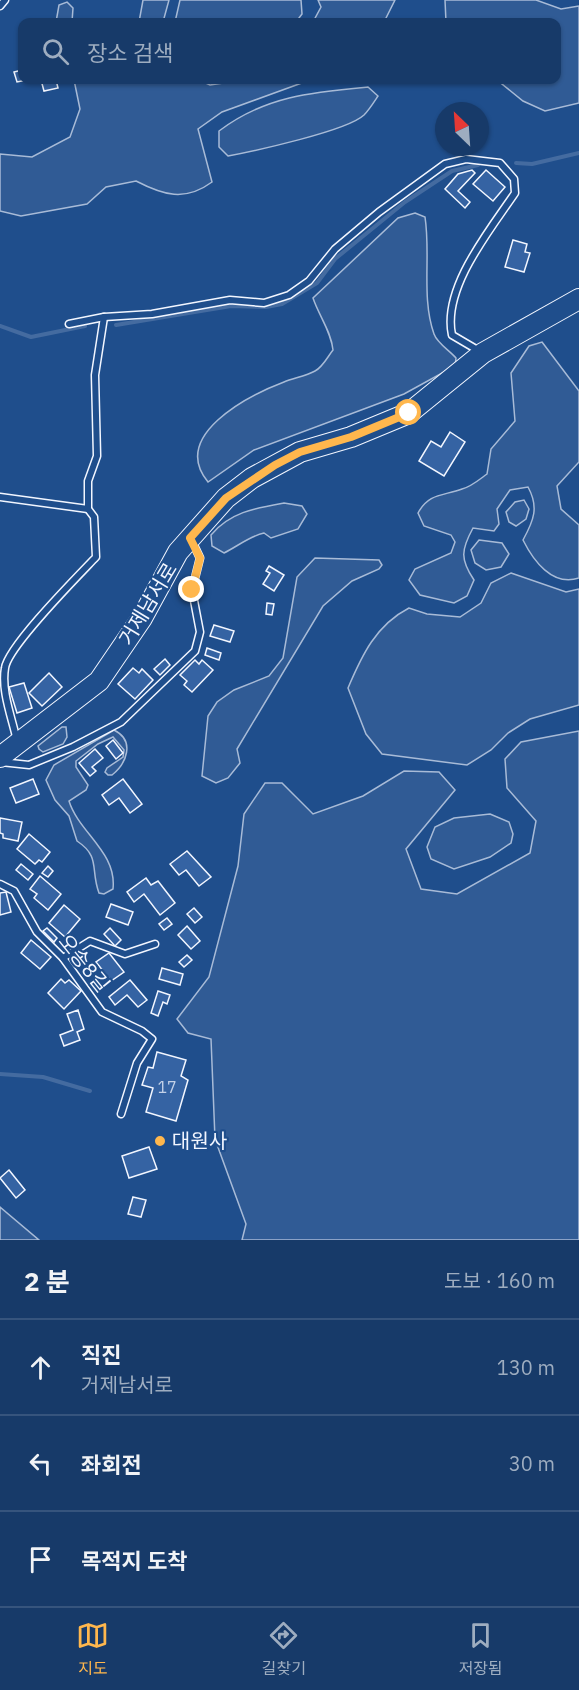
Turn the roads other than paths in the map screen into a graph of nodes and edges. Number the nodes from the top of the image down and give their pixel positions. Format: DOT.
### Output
graph roads {
  1 [pos="5,0"];
  2 [pos="0,6"];
  3 [pos="579,299"];
  4 [pos="104,317"];
  5 [pos="69,324"];
  6 [pos="483,353"];
  7 [pos="0,497"];
  8 [pos="88,509"];
  9 [pos="190,538"];
  10 [pos="18,744"];
  11 [pos="0,757"];
  12 [pos="0,762"];
  13 [pos="0,884"];
  14 [pos="155,944"];
  15 [pos="63,958"];
  16 [pos="121,1114"];
  1 -- 2 [label="lane"];
  3 -- 6 [label="main road, 거제남서로"];
  4 -- 5 [label="lane"];
  4 -- 6 [label="lane"];
  4 -- 8 [label="lane"];
  6 -- 9 [label="main road, 거제남서로"];
  7 -- 8 [label="lane"];
  8 -- 10 [label="lane"];
  9 -- 10 [label="main road, 거제남서로"];
  9 -- 12 [label="lane"];
  10 -- 11 [label="main road, 거제남서로"];
  13 -- 15 [label="lane, 오송8길"];
  14 -- 15 [label="lane"];
  15 -- 16 [label="lane, 오송8길"];
}
